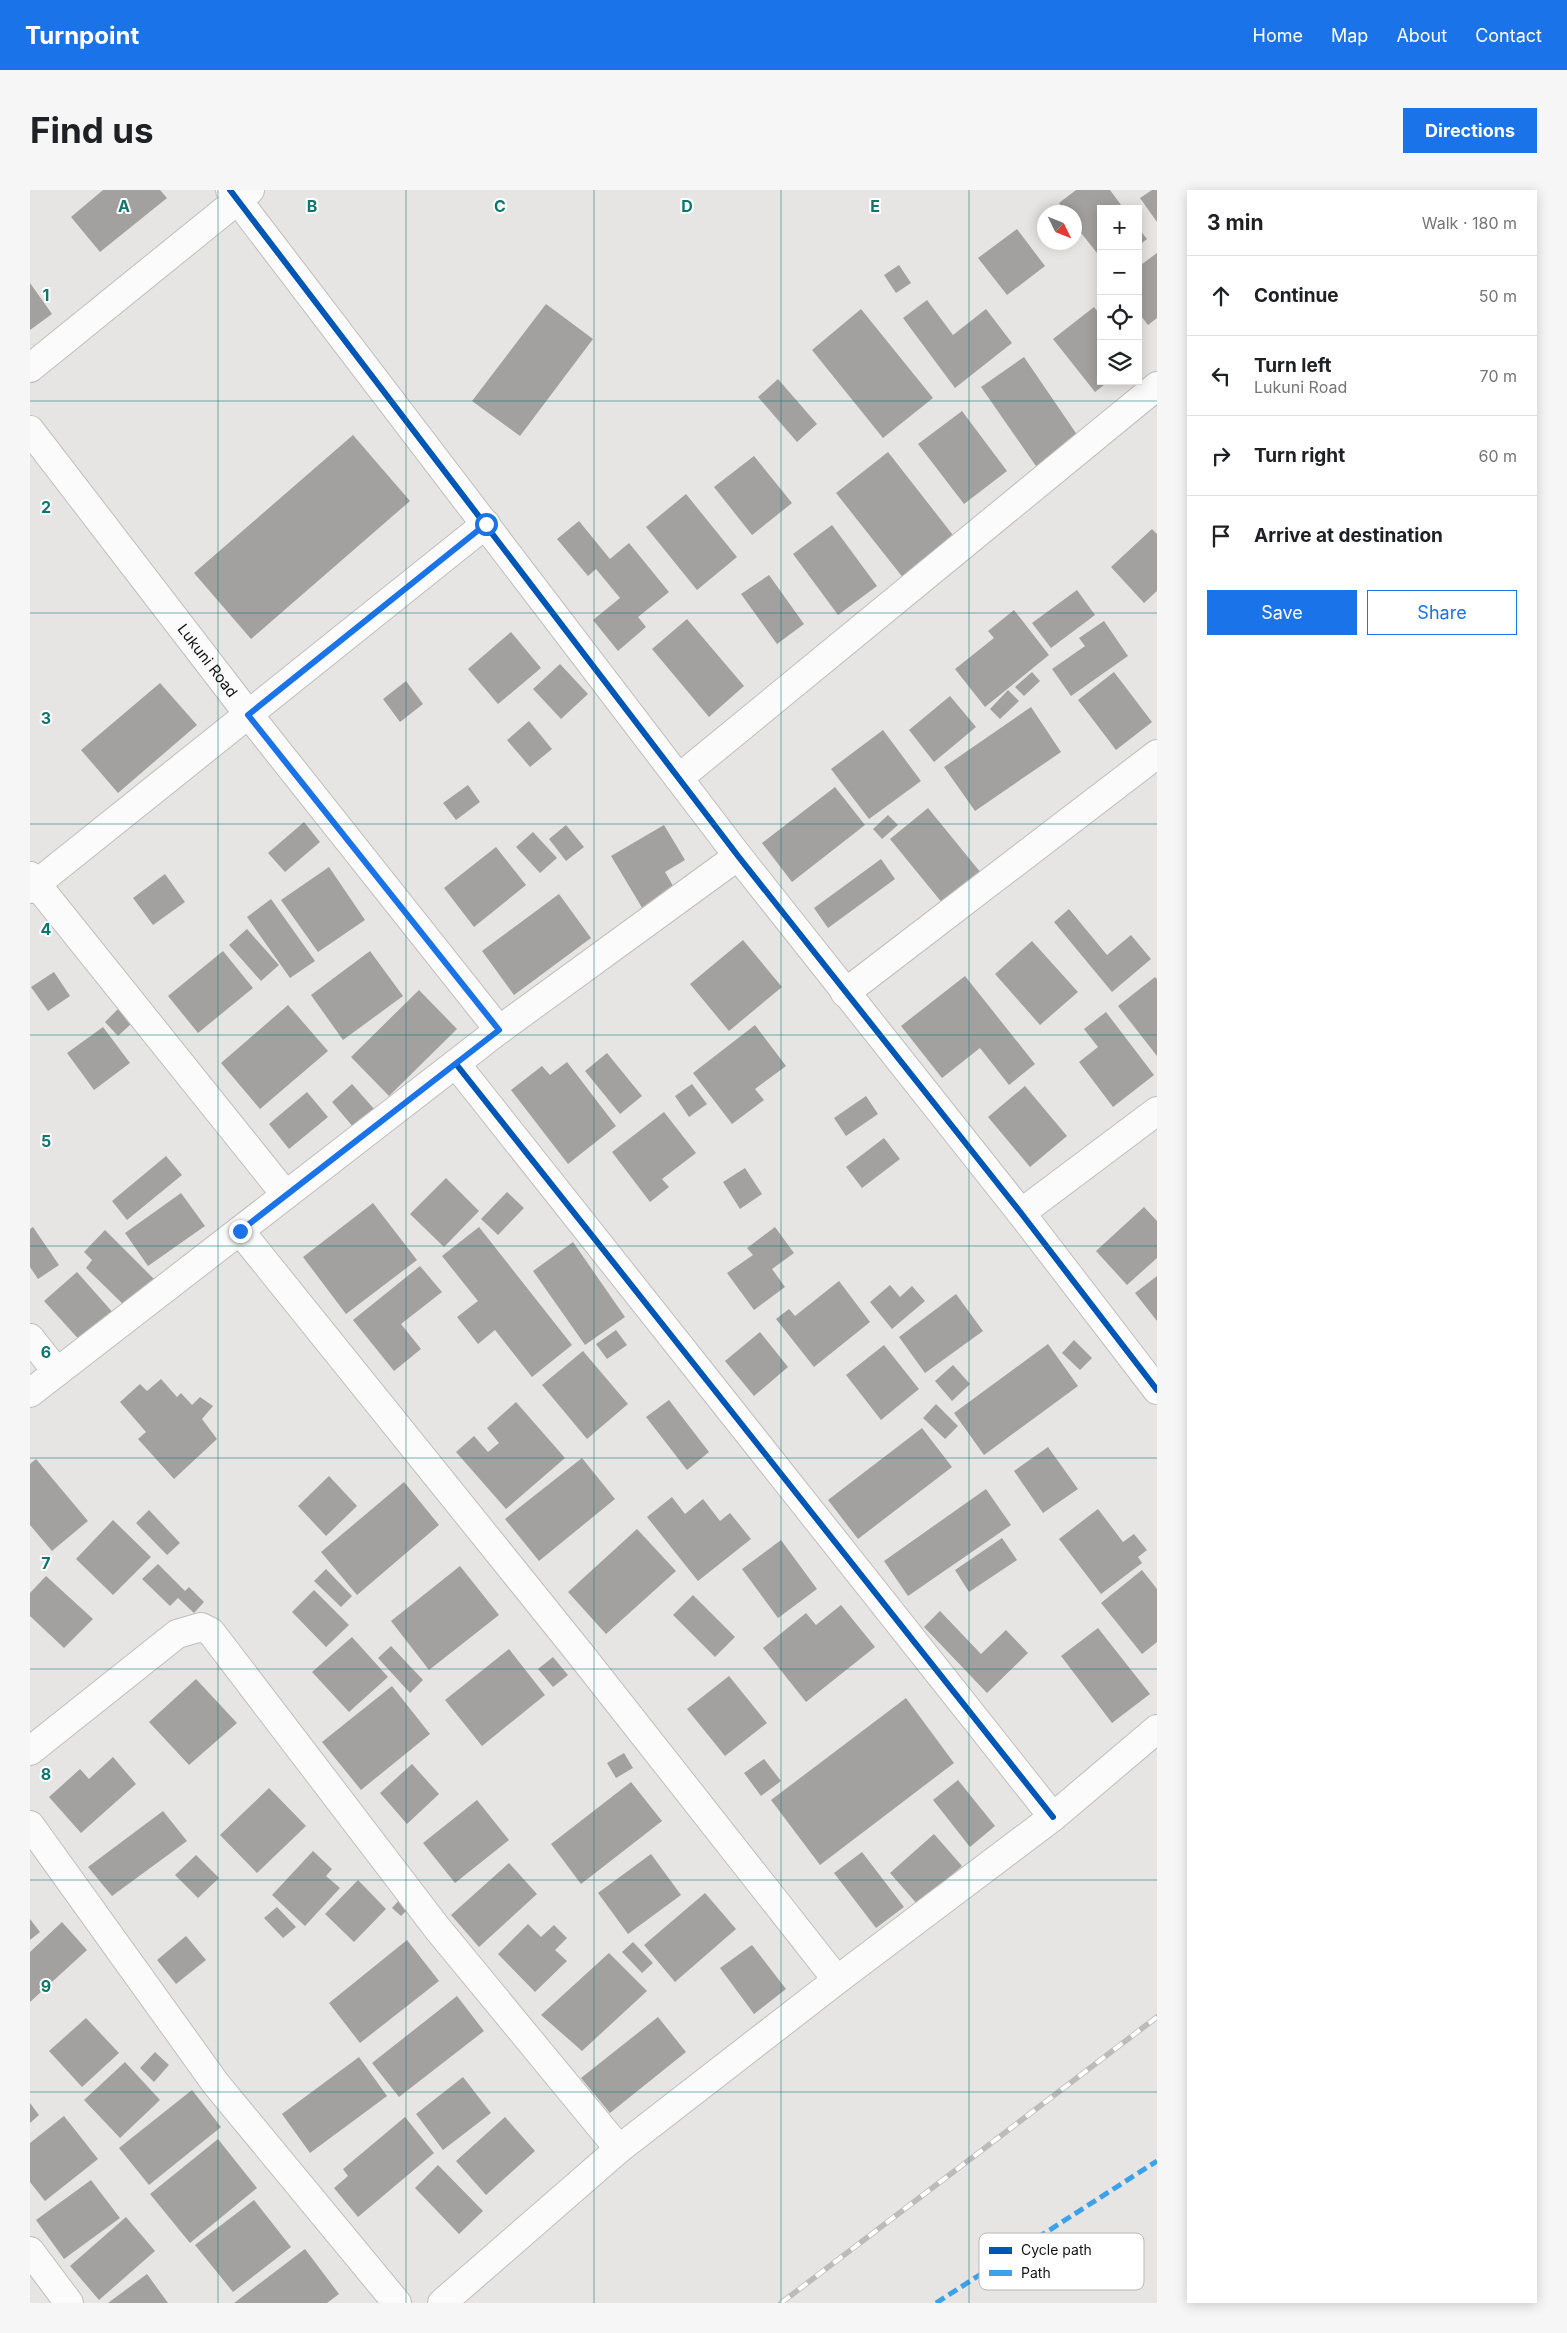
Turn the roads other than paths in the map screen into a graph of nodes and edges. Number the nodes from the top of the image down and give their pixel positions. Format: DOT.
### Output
graph roads {
  1 [pos="239,193"];
  2 [pos="30,368"];
  3 [pos="1157,386"];
  4 [pos="30,430"];
  5 [pos="486,524"];
  6 [pos="248,715"];
  7 [pos="1157,754"];
  8 [pos="679,778"];
  9 [pos="738,856"];
  10 [pos="32,883"];
  11 [pos="845,993"];
  12 [pos="499,1030"];
  13 [pos="456,1064"];
  14 [pos="1157,1111"];
  15 [pos="285,1194"];
  16 [pos="1021,1213"];
  17 [pos="240,1231"];
  18 [pos="30,1338"];
  19 [pos="57,1372"];
  20 [pos="1157,1390"];
  21 [pos="30,1393"];
  22 [pos="1157,1729"];
  23 [pos="30,1751"];
  24 [pos="1053,1817"];
  25 [pos="30,1826"];
  26 [pos="837,1980"];
  27 [pos="619,2149"];
  28 [pos="30,2252"];
  29 [pos="69,2303"];
  30 [pos="396,2303"];
  31 [pos="442,2303"];
  1 -- 2 [label="street"];
  1 -- 5 [label="street"];
  3 -- 8 [label="street"];
  4 -- 6 [label="street, Lukuni Road"];
  5 -- 6 [label="street"];
  5 -- 8 [label="street"];
  6 -- 10 [label="street"];
  6 -- 12 [label="street, Lukuni Road"];
  7 -- 11 [label="street"];
  8 -- 9 [label="street"];
  9 -- 11 [label="street"];
  9 -- 12 [label="street"];
  10 -- 15 [label="street"];
  11 -- 16 [label="street"];
  12 -- 13 [label="street"];
  13 -- 15 [label="street"];
  13 -- 24 [label="street"];
  14 -- 16 [label="street"];
  15 -- 17 [label="street"];
  16 -- 20 [label="street"];
  17 -- 19 [label="street"];
  17 -- 26 [label="street"];
  18 -- 19 [label="street"];
  19 -- 21 [label="street"];
  22 -- 24 [label="street"];
  23 -- 27 [label="street"];
  24 -- 26 [label="street"];
  25 -- 30 [label="street"];
  26 -- 27 [label="street"];
  27 -- 31 [label="street"];
  28 -- 29 [label="street"];
}
